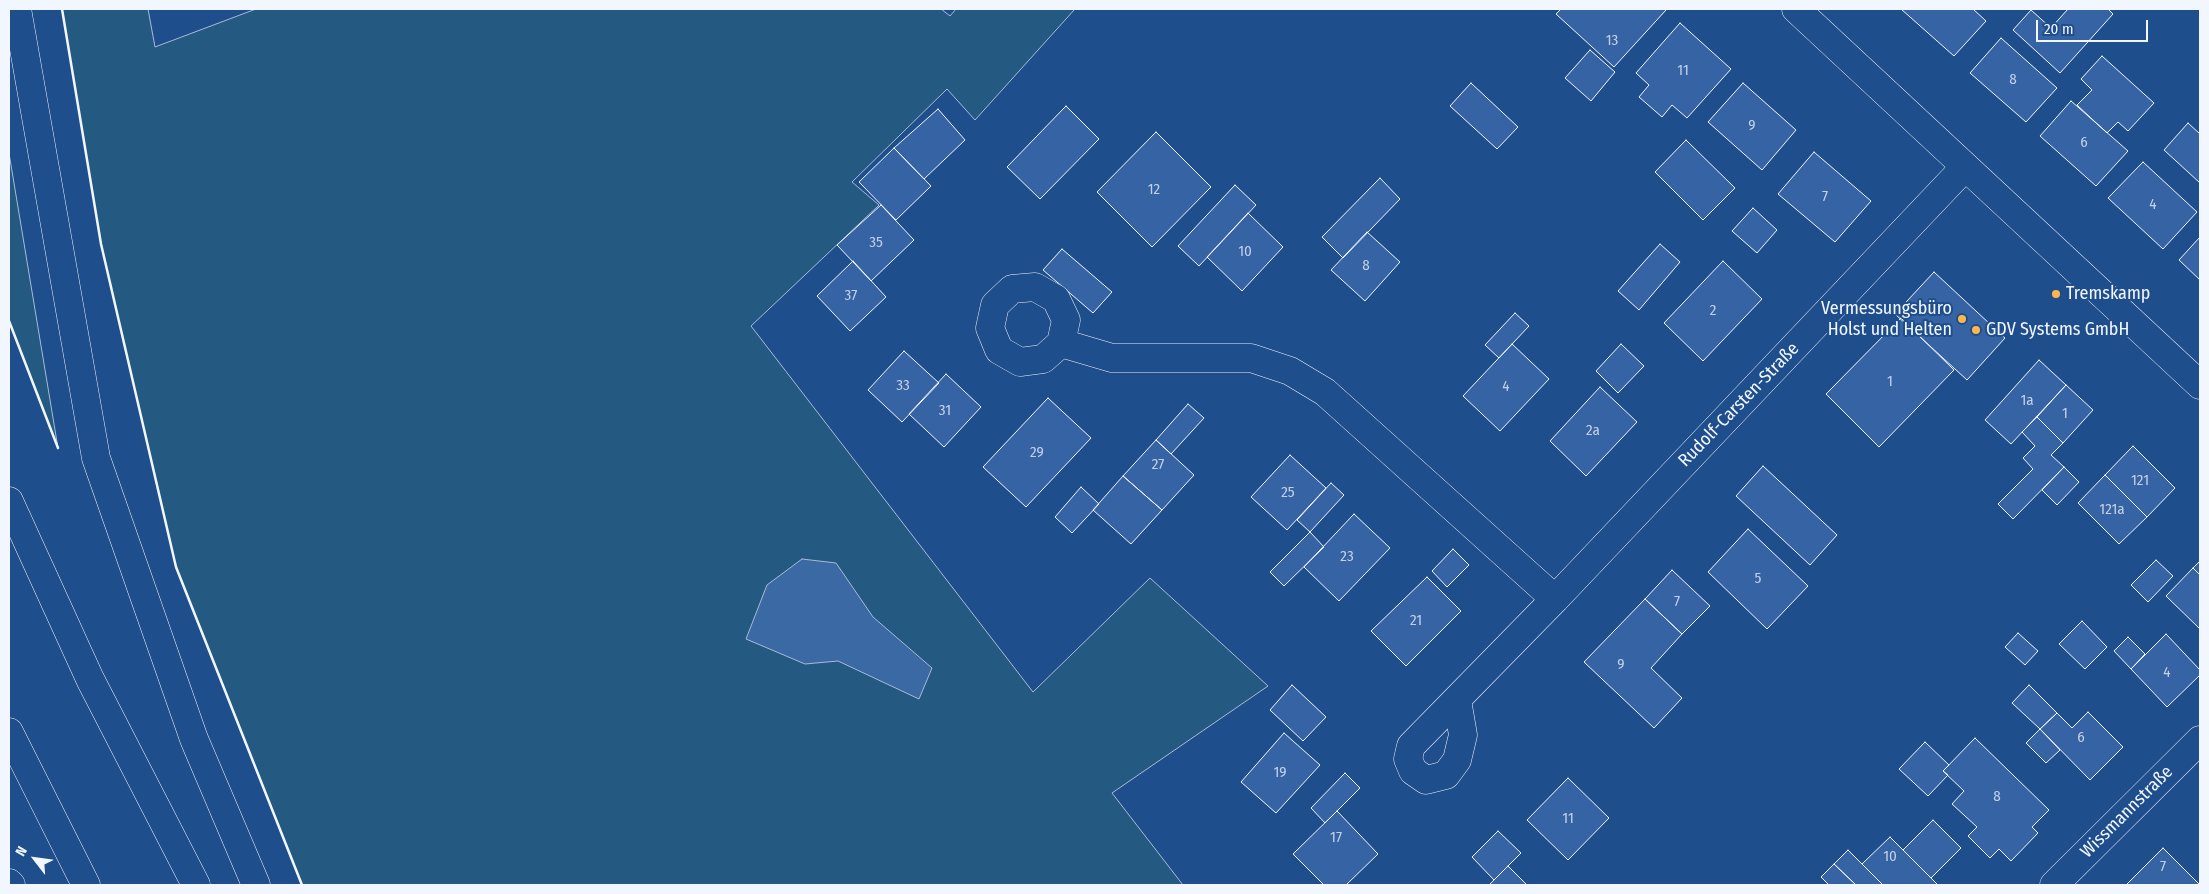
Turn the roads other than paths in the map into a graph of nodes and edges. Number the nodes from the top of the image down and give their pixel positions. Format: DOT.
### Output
graph roads {
  1 [pos="17,9"];
  2 [pos="1796,9"];
  3 [pos="1965,168"];
  4 [pos="1061,344"];
  5 [pos="2200,385"];
  6 [pos="9,501"];
  7 [pos="1555,599"];
  8 [pos="1457,700"];
  9 [pos="9,732"];
  10 [pos="2200,740"];
  11 [pos="86,885"];
  12 [pos="196,885"];
  13 [pos="256,885"];
  14 [pos="2054,885"];
  1 -- 13 [label="main road"];
  2 -- 3 [label="main road"];
  3 -- 5 [label="main road"];
  3 -- 7 [label="main road, Rudolf-Carsten-Straße"];
  4 -- 7 [label="main road"];
  6 -- 12 [label="main road"];
  7 -- 8 [label="main road, Rudolf-Carsten-Straße"];
  9 -- 11 [label="main road"];
  10 -- 14 [label="main road, Wissmannstraße"];
}
